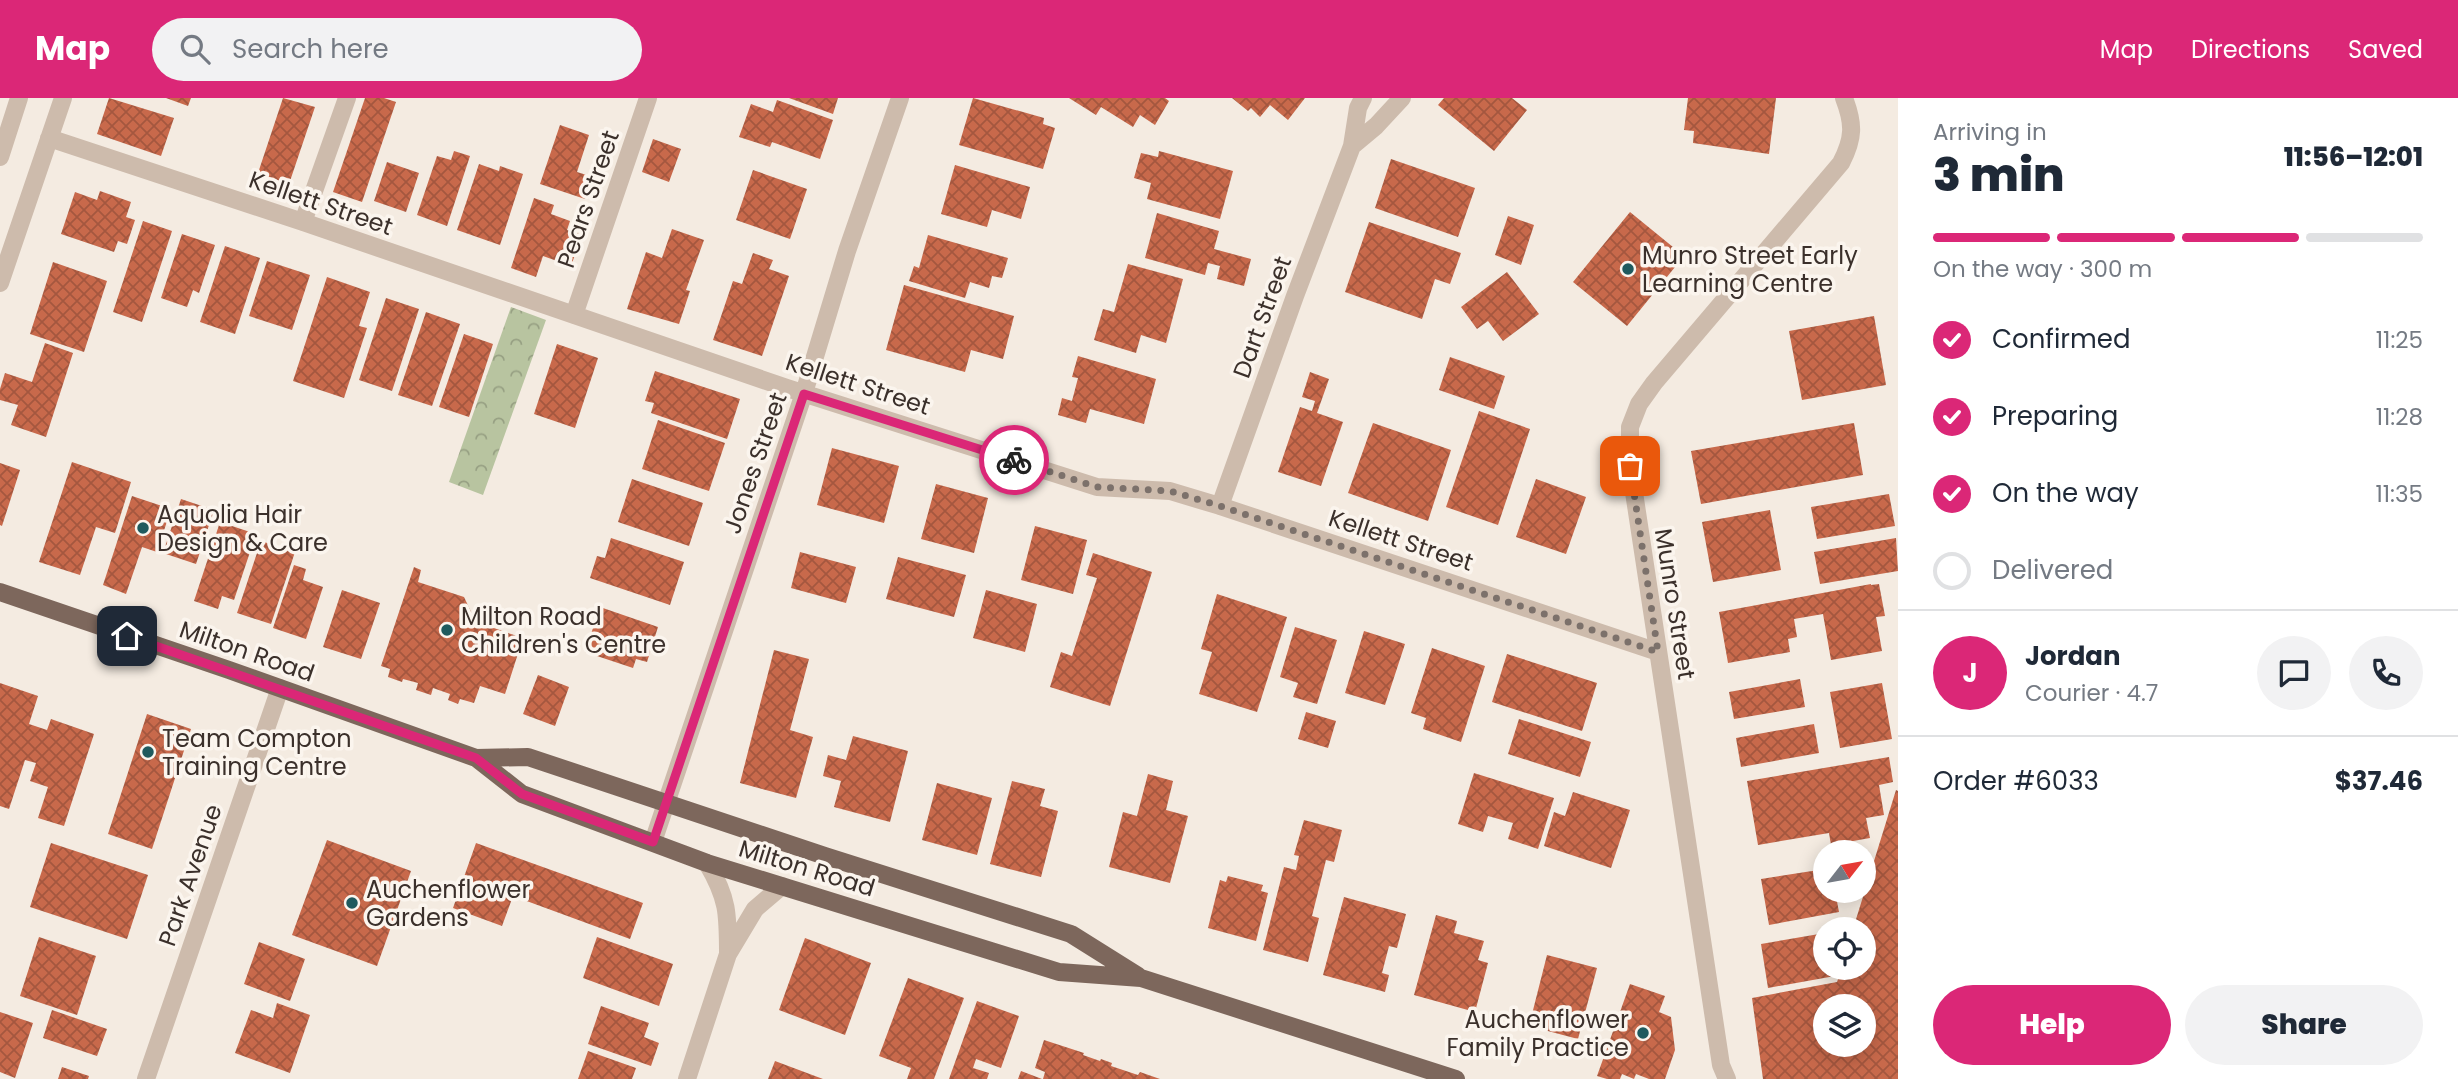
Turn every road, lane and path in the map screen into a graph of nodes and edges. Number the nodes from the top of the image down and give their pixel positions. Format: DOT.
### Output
graph roads {
  1 [pos="19,98"];
  2 [pos="63,98"];
  3 [pos="347,98"];
  4 [pos="648,98"];
  5 [pos="900,98"];
  6 [pos="1363,98"];
  7 [pos="1402,98"];
  8 [pos="1844,98"];
  9 [pos="49,138"];
  10 [pos="1352,146"];
  11 [pos="0,157"];
  12 [pos="303,222"];
  13 [pos="0,283"];
  14 [pos="574,315"];
  15 [pos="804,394"];
  16 [pos="1220,506"];
  17 [pos="0,593"];
  18 [pos="1658,652"];
  19 [pos="280,688"];
  20 [pos="476,758"];
  21 [pos="666,803"];
  22 [pos="653,842"];
  23 [pos="707,863"];
  24 [pos="782,886"];
  25 [pos="728,954"];
  26 [pos="1140,978"];
  27 [pos="1722,1074"];
  28 [pos="146,1079"];
  29 [pos="687,1079"];
  30 [pos="1456,1079"];
  1 -- 11 [label="street"];
  2 -- 9 [label="street"];
  3 -- 12 [label="street"];
  4 -- 14 [label="street, Pears Street"];
  5 -- 15 [label="street, Jones Street"];
  6 -- 10 [label="street, Dart Street"];
  7 -- 10 [label="street, Dart Street"];
  8 -- 18 [label="street, Munro Street"];
  9 -- 12 [label="street, Kellett Street"];
  9 -- 13 [label="street"];
  10 -- 16 [label="street, Dart Street"];
  12 -- 14 [label="street, Kellett Street"];
  14 -- 15 [label="street, Kellett Street"];
  15 -- 16 [label="street, Kellett Street"];
  15 -- 21 [label="street, Jones Street"];
  16 -- 18 [label="street, Kellett Street"];
  17 -- 19 [label="main road, Milton Road"];
  18 -- 27 [label="street, Munro Street"];
  19 -- 20 [label="main road, Milton Road"];
  19 -- 28 [label="street, Park Avenue"];
  20 -- 21 [label="main road, Milton Road"];
  20 -- 22 [label="main road, Milton Road"];
  21 -- 22 [label="street, Jones Street"];
  21 -- 26 [label="main road, Milton Road"];
  22 -- 23 [label="main road, Milton Road"];
  23 -- 24 [label="main road, Milton Road"];
  23 -- 25 [label="street"];
  24 -- 25 [label="street"];
  24 -- 26 [label="main road, Milton Road"];
  25 -- 29 [label="street"];
  26 -- 30 [label="main road, Milton Road"];
}
